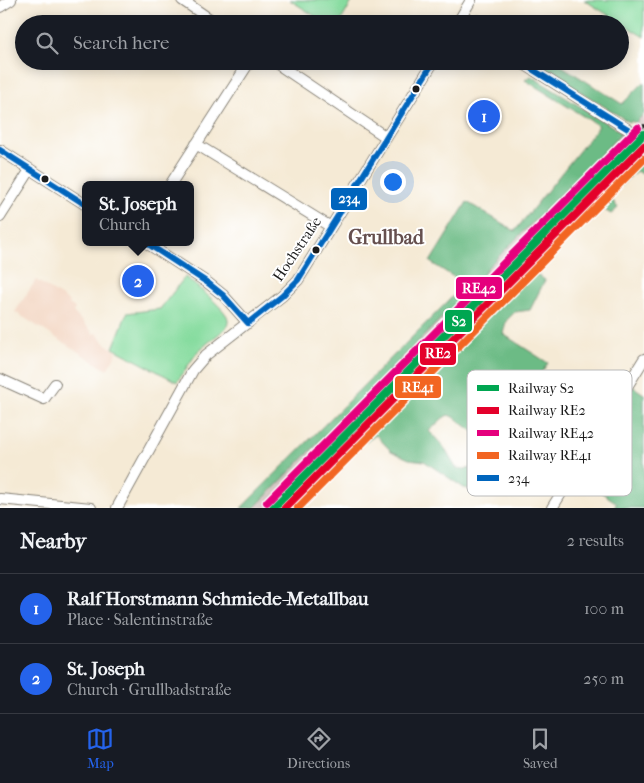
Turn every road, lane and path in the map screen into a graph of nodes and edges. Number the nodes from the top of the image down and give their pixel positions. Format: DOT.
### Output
graph roads {
  1 [pos="12,0"];
  2 [pos="182,0"];
  3 [pos="471,0"];
  4 [pos="0,7"];
  5 [pos="204,15"];
  6 [pos="463,15"];
  7 [pos="244,70"];
  8 [pos="286,70"];
  9 [pos="428,70"];
  10 [pos="533,70"];
  11 [pos="386,137"];
  12 [pos="644,139"];
  13 [pos="196,144"];
  14 [pos="0,150"];
  15 [pos="30,170"];
  16 [pos="173,181"];
  17 [pos="82,202"];
  18 [pos="0,218"];
  19 [pos="331,227"];
  20 [pos="151,246"];
  21 [pos="248,324"];
  22 [pos="644,359"];
  23 [pos="632,378"];
  24 [pos="0,379"];
  25 [pos="55,384"];
  26 [pos="559,496"];
  27 [pos="0,499"];
  28 [pos="91,508"];
  29 [pos="117,508"];
  30 [pos="552,508"];
  1 -- 4 [label="street"];
  2 -- 5 [label="street"];
  3 -- 6 [label="street"];
  7 -- 13 [label="street"];
  8 -- 11 [label="street"];
  9 -- 11 [label="street, Hochstraße"];
  10 -- 12 [label="street, bridge"];
  11 -- 19 [label="street, Hochstraße"];
  13 -- 16 [label="street"];
  13 -- 19 [label="street"];
  14 -- 15 [label="street"];
  15 -- 17 [label="street"];
  15 -- 18 [label="street"];
  19 -- 21 [label="street, Hochstraße"];
  20 -- 21 [label="street"];
  21 -- 29 [label="street, Hochstraße"];
  22 -- 23 [label="street"];
  24 -- 25 [label="street"];
  26 -- 30 [label="street"];
  27 -- 28 [label="street"];
}
